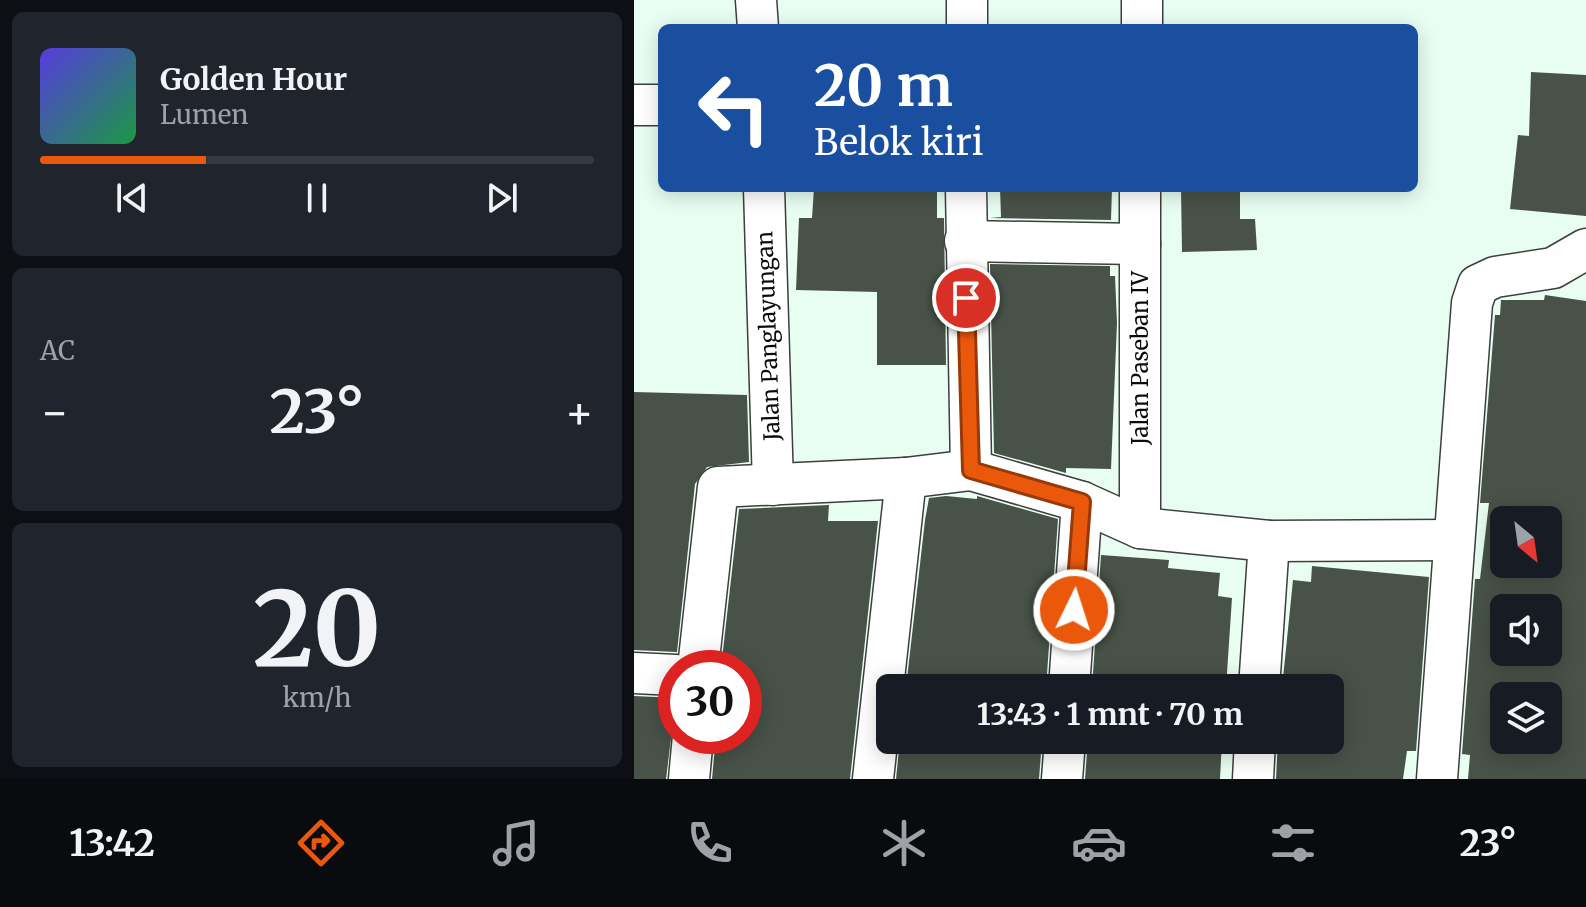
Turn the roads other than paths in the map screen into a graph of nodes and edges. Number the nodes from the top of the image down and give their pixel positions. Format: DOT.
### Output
graph roads {
  1 [pos="756,0"];
  2 [pos="967,0"];
  3 [pos="1142,0"];
  4 [pos="758,24"];
  5 [pos="967,24"];
  6 [pos="1142,24"];
  7 [pos="634,105"];
  8 [pos="658,105"];
  9 [pos="764,192"];
  10 [pos="966,192"];
  11 [pos="1140,192"];
  12 [pos="965,241"];
  13 [pos="1140,244"];
  14 [pos="1586,249"];
  15 [pos="971,470"];
  16 [pos="906,478"];
  17 [pos="773,485"];
  18 [pos="1082,502"];
  19 [pos="1140,528"];
  20 [pos="1453,540"];
  21 [pos="1269,541"];
  22 [pos="700,650"];
  23 [pos="634,673"];
  24 [pos="658,674"];
  25 [pos="1070,674"];
  26 [pos="1260,674"];
  27 [pos="691,754"];
  28 [pos="1064,754"];
  29 [pos="1254,754"];
  30 [pos="689,779"];
  31 [pos="873,779"];
  32 [pos="1062,779"];
  33 [pos="1253,779"];
  34 [pos="1437,779"];
  1 -- 4 [label="street"];
  2 -- 5 [label="street"];
  3 -- 6 [label="street"];
  7 -- 8 [label="street"];
  9 -- 17 [label="street, Jalan Panglayungan"];
  10 -- 12 [label="street"];
  11 -- 13 [label="street, Jalan Paseban IV"];
  12 -- 13 [label="street"];
  12 -- 15 [label="street"];
  13 -- 19 [label="street, Jalan Paseban IV"];
  14 -- 20 [label="street"];
  15 -- 16 [label="street"];
  15 -- 18 [label="street"];
  16 -- 17 [label="street"];
  16 -- 31 [label="street"];
  17 -- 22 [label="street"];
  18 -- 19 [label="street"];
  18 -- 25 [label="street"];
  19 -- 21 [label="street"];
  20 -- 21 [label="street"];
  20 -- 34 [label="street"];
  21 -- 26 [label="street"];
  23 -- 24 [label="street"];
  27 -- 30 [label="street"];
  28 -- 32 [label="street"];
  29 -- 33 [label="street"];
}
